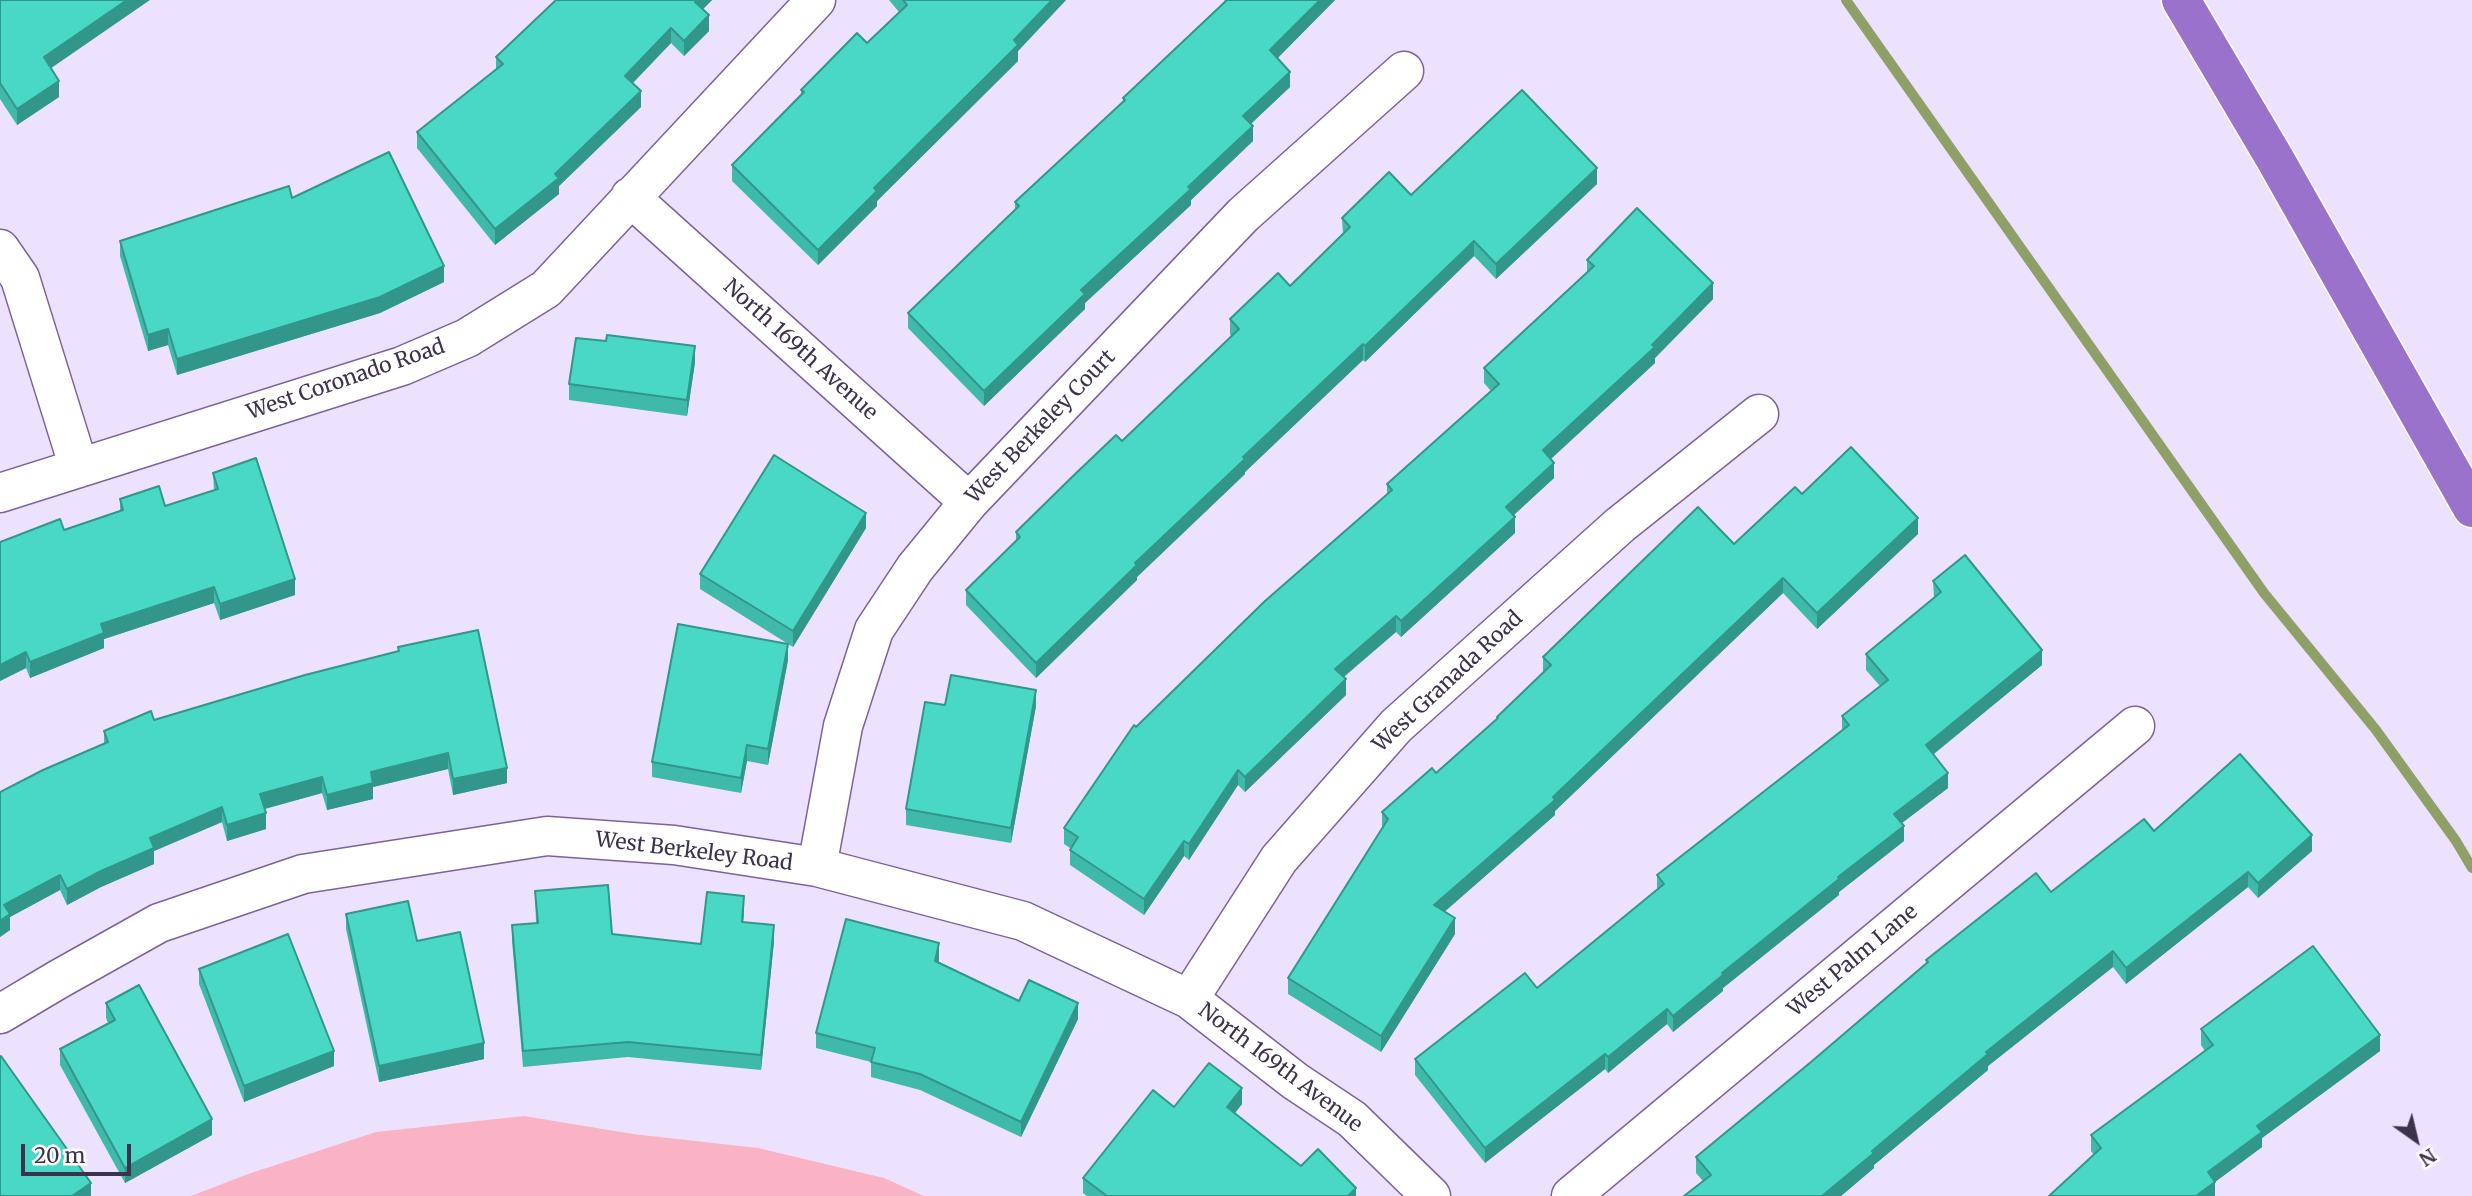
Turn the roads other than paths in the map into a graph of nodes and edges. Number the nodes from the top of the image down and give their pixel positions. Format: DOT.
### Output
graph roads {
  1 [pos="816,0"];
  2 [pos="2181,0"];
  3 [pos="1404,71"];
  4 [pos="630,197"];
  5 [pos="0,248"];
  6 [pos="1759,414"];
  7 [pos="79,468"];
  8 [pos="0,493"];
  9 [pos="969,502"];
  10 [pos="2472,508"];
  11 [pos="2135,726"];
  12 [pos="817,867"];
  13 [pos="1189,999"];
  14 [pos="0,1014"];
  15 [pos="1431,1196"];
  16 [pos="1571,1196"];
  1 -- 4 [label="street, West Coronado Road"];
  2 -- 10 [label="highway"];
  3 -- 9 [label="street, West Berkeley Court"];
  4 -- 7 [label="street, West Coronado Road"];
  4 -- 9 [label="street, North 169th Avenue"];
  5 -- 7 [label="street"];
  6 -- 13 [label="street, West Granada Road"];
  7 -- 8 [label="street, West Coronado Road"];
  9 -- 12 [label="street, West Berkeley Court"];
  11 -- 16 [label="street, West Palm Lane"];
  12 -- 13 [label="street, West Berkeley Road"];
  12 -- 14 [label="street, West Berkeley Road"];
  13 -- 15 [label="street, North 169th Avenue"];
}
